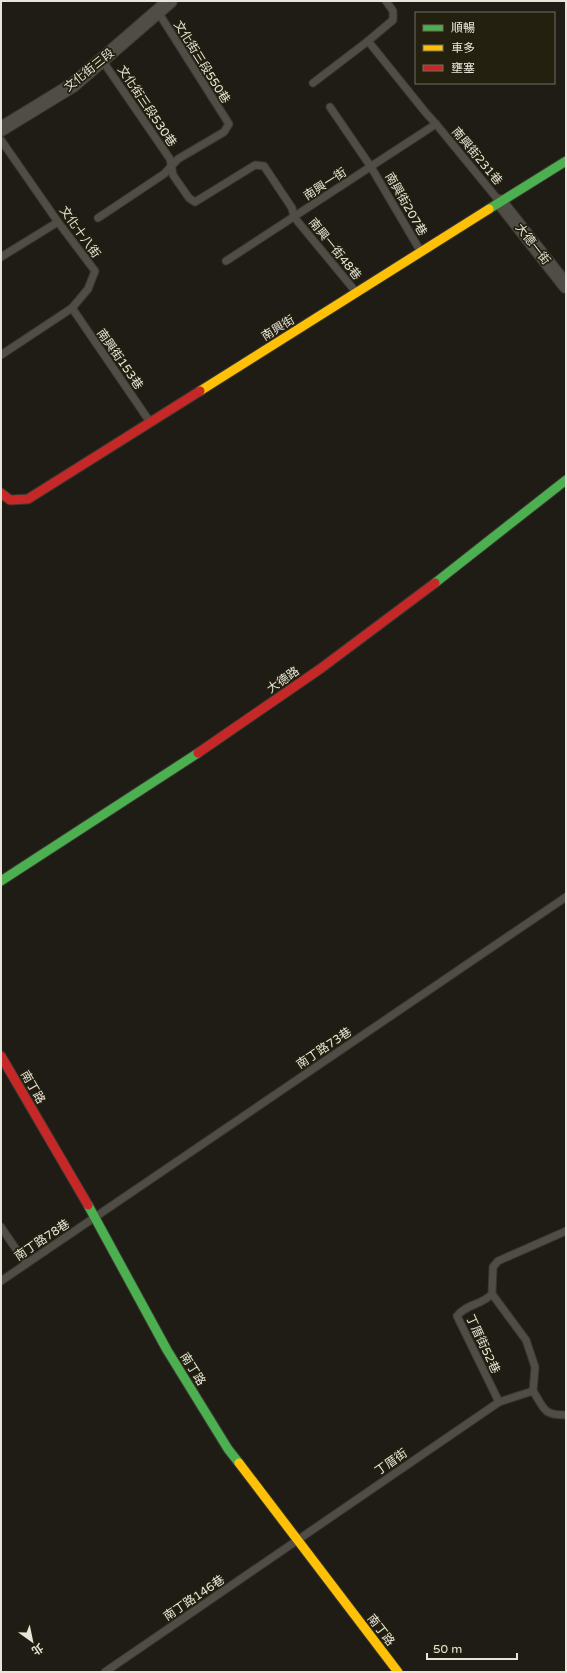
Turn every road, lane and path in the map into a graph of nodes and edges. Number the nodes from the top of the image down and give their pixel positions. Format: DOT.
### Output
graph roads {
  1 [pos="170,1"];
  2 [pos="386,1"];
  3 [pos="158,12"];
  4 [pos="368,41"];
  5 [pos="102,60"];
  6 [pos="313,83"];
  7 [pos="330,108"];
  8 [pos="436,124"];
  9 [pos="1,129"];
  10 [pos="1,140"];
  11 [pos="566,161"];
  12 [pos="255,165"];
  13 [pos="171,166"];
  14 [pos="371,167"];
  15 [pos="500,202"];
  16 [pos="294,217"];
  17 [pos="98,218"];
  18 [pos="58,222"];
  19 [pos="421,252"];
  20 [pos="1,257"];
  21 [pos="226,261"];
  22 [pos="566,286"];
  23 [pos="357,292"];
  24 [pos="72,308"];
  25 [pos="1,355"];
  26 [pos="151,422"];
  27 [pos="566,480"];
  28 [pos="1,493"];
  29 [pos="1,880"];
  30 [pos="566,897"];
  31 [pos="1,1056"];
  32 [pos="95,1217"];
  33 [pos="1,1227"];
  34 [pos="566,1231"];
  35 [pos="26,1264"];
  36 [pos="1,1281"];
  37 [pos="492,1294"];
  38 [pos="533,1391"];
  39 [pos="499,1402"];
  40 [pos="566,1415"];
  41 [pos="297,1541"];
  42 [pos="104,1672"];
  43 [pos="398,1672"];
  1 -- 3 [label="street, 文化街三段"];
  2 -- 4 [label="lane"];
  3 -- 5 [label="street, 文化街三段"];
  3 -- 13 [label="lane, 文化街三段550巷"];
  4 -- 6 [label="lane"];
  4 -- 8 [label="lane, 南興街231巷"];
  5 -- 9 [label="street, 文化街三段"];
  5 -- 13 [label="lane, 文化街三段530巷"];
  7 -- 14 [label="lane, 南興街207巷"];
  8 -- 14 [label="lane, 南興一街"];
  8 -- 15 [label="lane, 南興街231巷"];
  10 -- 18 [label="lane, 文化十八街"];
  11 -- 15 [label="street, 南興街"];
  12 -- 13 [label="lane, 文化街三段530巷"];
  12 -- 16 [label="lane, 南興一街48巷"];
  13 -- 17 [label="lane"];
  14 -- 16 [label="lane, 南興一街"];
  14 -- 19 [label="lane, 南興街207巷"];
  15 -- 19 [label="street, 南興街"];
  15 -- 22 [label="street, 大德一街"];
  16 -- 21 [label="lane, 南興一街"];
  16 -- 23 [label="lane, 南興一街48巷"];
  18 -- 20 [label="lane"];
  18 -- 24 [label="lane, 文化十八街"];
  19 -- 23 [label="street, 南興街"];
  23 -- 26 [label="street, 南興街"];
  24 -- 25 [label="lane, 文化十八街"];
  24 -- 26 [label="lane, 南興街153巷"];
  26 -- 28 [label="street, 南興街"];
  27 -- 29 [label="street, 大德路"];
  30 -- 32 [label="lane, 南丁路73巷"];
  31 -- 32 [label="street, 南丁路"];
  32 -- 35 [label="lane, 南丁路78巷"];
  32 -- 41 [label="street, 南丁路"];
  33 -- 35 [label="lane"];
  34 -- 37 [label="lane"];
  35 -- 36 [label="lane, 南丁路78巷"];
  37 -- 38 [label="lane"];
  37 -- 39 [label="lane, 丁厝街52巷"];
  38 -- 39 [label="lane"];
  38 -- 40 [label="lane"];
  39 -- 41 [label="lane, 丁厝街"];
  41 -- 42 [label="lane, 南丁路146巷"];
  41 -- 43 [label="street, 南丁路"];
}
